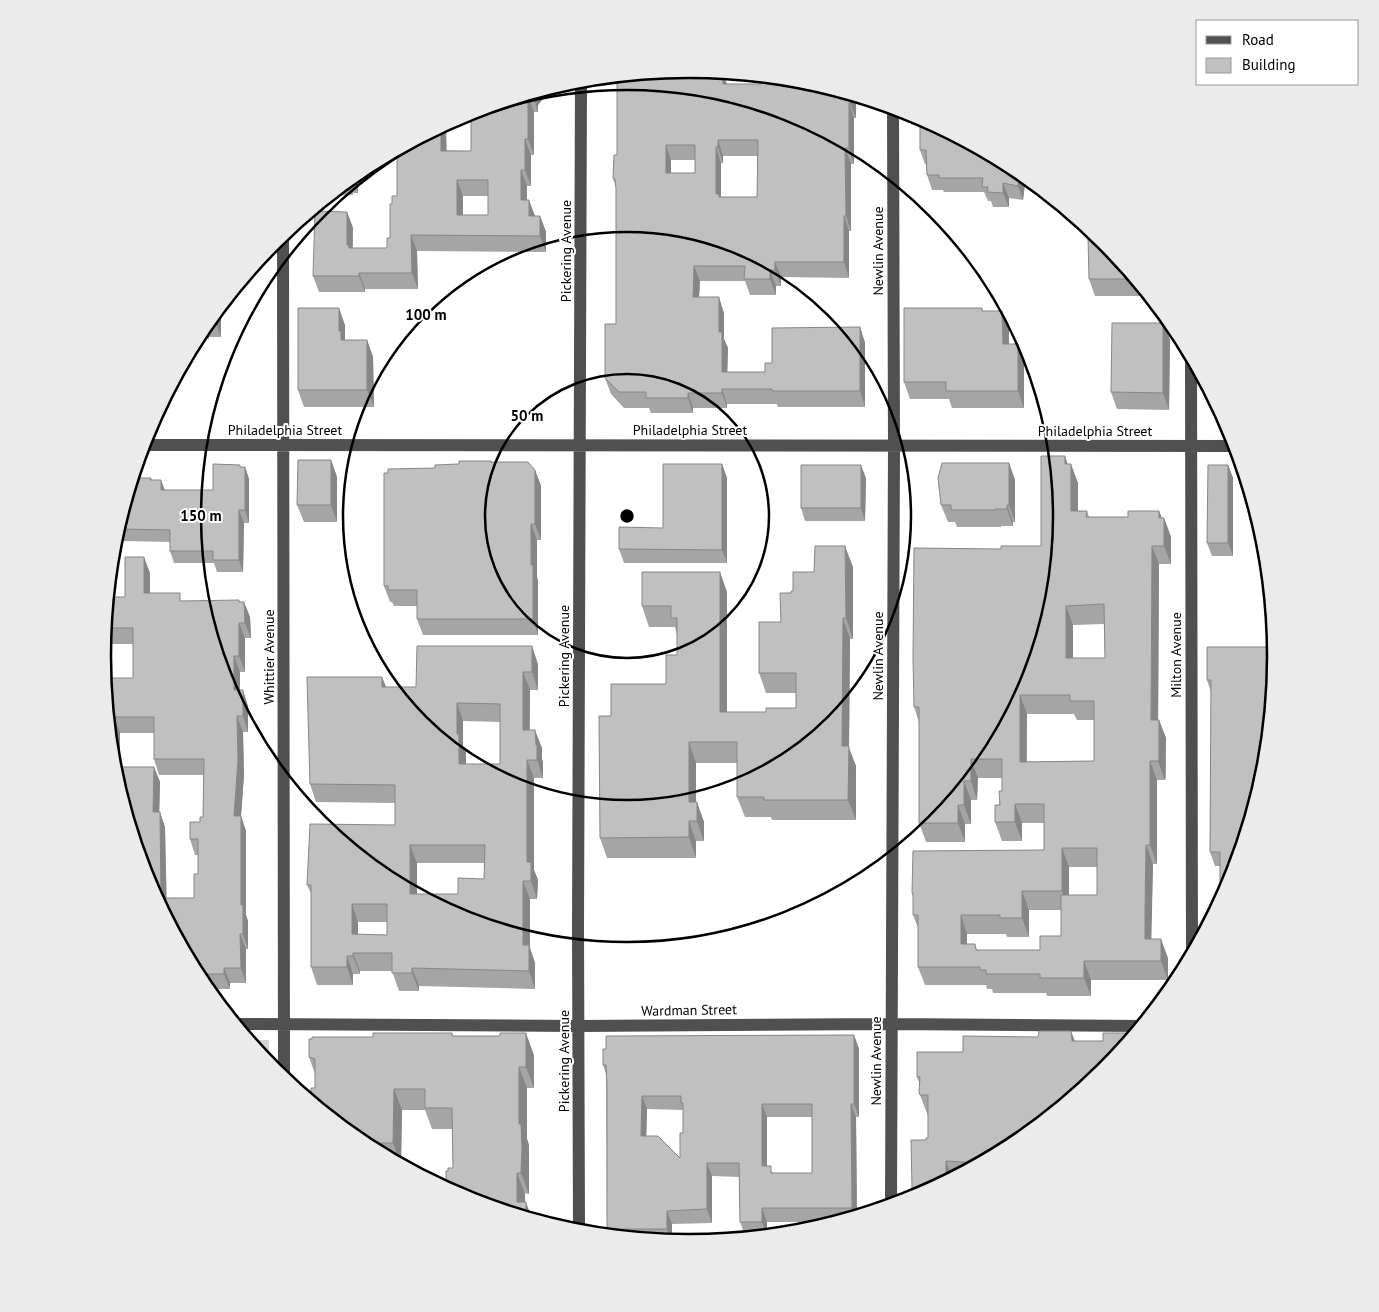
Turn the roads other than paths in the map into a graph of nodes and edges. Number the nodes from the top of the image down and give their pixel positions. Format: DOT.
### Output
graph roads {
  1 [pos="581,88"];
  2 [pos="893,115"];
  3 [pos="283,244"];
  4 [pos="1191,369"];
  5 [pos="152,444"];
  6 [pos="283,445"];
  7 [pos="580,445"];
  8 [pos="894,446"];
  9 [pos="1191,446"];
  10 [pos="1228,446"];
  11 [pos="1192,941"];
  12 [pos="244,1024"];
  13 [pos="284,1024"];
  14 [pos="891,1024"];
  15 [pos="578,1026"];
  16 [pos="1133,1026"];
  17 [pos="284,1069"];
  18 [pos="891,1198"];
  19 [pos="579,1223"];
  1 -- 7 [label="street, Pickering Avenue"];
  2 -- 8 [label="street, Newlin Avenue"];
  3 -- 6 [label="street, Whittier Avenue"];
  4 -- 9 [label="street, Milton Avenue"];
  5 -- 6 [label="street, Philadelphia Street"];
  6 -- 7 [label="street, Philadelphia Street"];
  6 -- 13 [label="street, Whittier Avenue"];
  7 -- 8 [label="street, Philadelphia Street"];
  7 -- 15 [label="street, Pickering Avenue"];
  8 -- 9 [label="street, Philadelphia Street"];
  8 -- 14 [label="street, Newlin Avenue"];
  9 -- 10 [label="street, Philadelphia Street"];
  9 -- 11 [label="street, Milton Avenue"];
  12 -- 13 [label="street, Wardman Street"];
  13 -- 15 [label="street, Wardman Street"];
  13 -- 17 [label="street, Whittier Avenue"];
  14 -- 15 [label="street, Wardman Street"];
  14 -- 16 [label="street, Wardman Street"];
  14 -- 18 [label="street, Newlin Avenue"];
  15 -- 19 [label="street, Pickering Avenue"];
}
